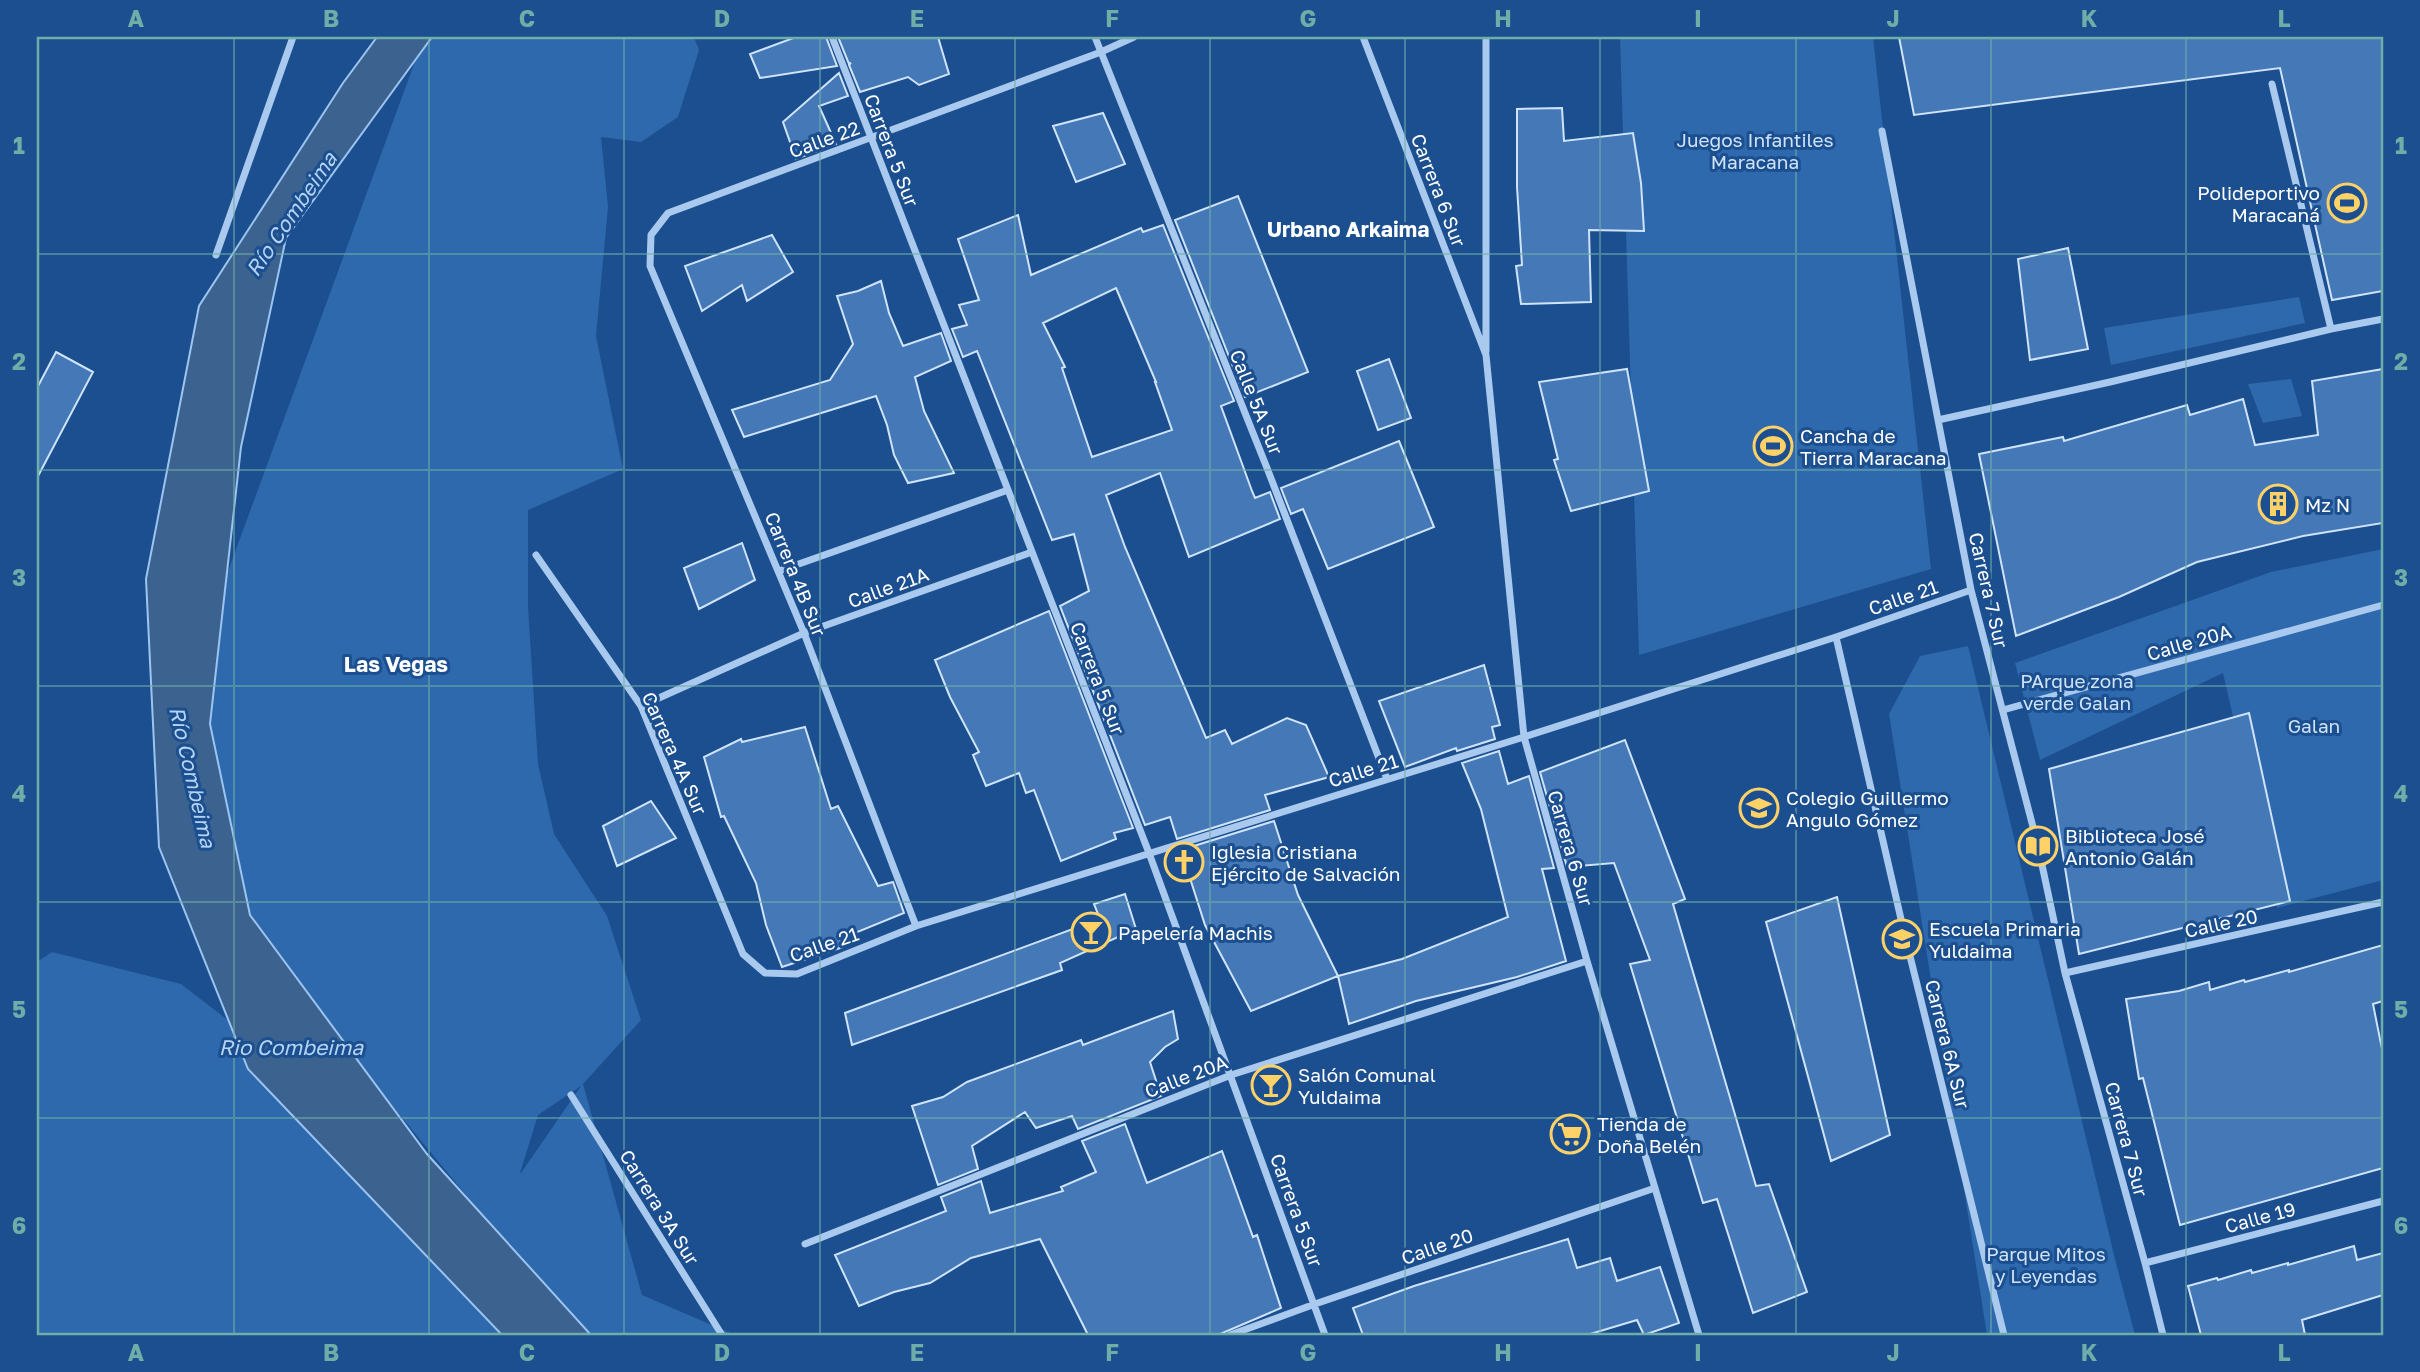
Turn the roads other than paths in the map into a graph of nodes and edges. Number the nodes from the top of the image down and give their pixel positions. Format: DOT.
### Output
graph roads {
  1 [pos="293,37"];
  2 [pos="832,37"];
  3 [pos="1095,37"];
  4 [pos="1134,37"];
  5 [pos="1363,37"];
  6 [pos="1486,37"];
  7 [pos="1101,52"];
  8 [pos="2272,85"];
  9 [pos="1882,131"];
  10 [pos="870,138"];
  11 [pos="652,235"];
  12 [pos="216,255"];
  13 [pos="2383,319"];
  14 [pos="2331,329"];
  15 [pos="1486,355"];
  16 [pos="1938,420"];
  17 [pos="1008,490"];
  18 [pos="1032,552"];
  19 [pos="536,555"];
  20 [pos="779,571"];
  21 [pos="1971,590"];
  22 [pos="2383,605"];
  23 [pos="804,633"];
  24 [pos="1836,637"];
  25 [pos="641,706"];
  26 [pos="2003,710"];
  27 [pos="1524,737"];
  28 [pos="1387,779"];
  29 [pos="1149,853"];
  30 [pos="2383,902"];
  31 [pos="916,926"];
  32 [pos="1587,961"];
  33 [pos="765,973"];
  34 [pos="2065,973"];
  35 [pos="1231,1075"];
  36 [pos="571,1095"];
  37 [pos="1655,1188"];
  38 [pos="2383,1201"];
  39 [pos="805,1244"];
  40 [pos="2145,1263"];
  41 [pos="1315,1304"];
  42 [pos="722,1335"];
  43 [pos="1230,1335"];
  44 [pos="1325,1335"];
  45 [pos="1699,1335"];
  46 [pos="2004,1335"];
  47 [pos="2163,1335"];
  1 -- 12 [label="street"];
  2 -- 10 [label="street, Carrera 5 Sur"];
  3 -- 7 [label="street, Calle 5A Sur"];
  4 -- 7 [label="street, Calle 22"];
  5 -- 15 [label="street, Carrera 6 Sur"];
  6 -- 15 [label="street, Carrera 6 Sur"];
  7 -- 10 [label="street, Calle 22"];
  7 -- 28 [label="street, Calle 5A Sur"];
  8 -- 14 [label="street"];
  9 -- 16 [label="street, Carrera 7 Sur"];
  10 -- 11 [label="street, Calle 22"];
  10 -- 17 [label="street, Carrera 5 Sur"];
  11 -- 20 [label="street, Carrera 4B Sur"];
  13 -- 14 [label="street"];
  14 -- 16 [label="street"];
  15 -- 27 [label="street, Carrera 6 Sur"];
  16 -- 21 [label="street, Carrera 7 Sur"];
  17 -- 18 [label="street, Carrera 5 Sur"];
  17 -- 20 [label="street"];
  18 -- 23 [label="street, Calle 21A"];
  18 -- 29 [label="street, Carrera 5 Sur"];
  19 -- 25 [label="street, Carrera 4A Sur"];
  20 -- 23 [label="street, Carrera 4B Sur"];
  21 -- 24 [label="street, Calle 21"];
  21 -- 26 [label="street, Carrera 7 Sur"];
  22 -- 26 [label="street, Calle 20A"];
  23 -- 25 [label="street, Calle 21A"];
  23 -- 31 [label="street, Carrera 4B Sur"];
  24 -- 27 [label="street, Calle 21"];
  24 -- 46 [label="street, Carrera 6A Sur"];
  25 -- 33 [label="street, Carrera 4A Sur"];
  26 -- 34 [label="street, Carrera 7 Sur"];
  27 -- 28 [label="street, Calle 21"];
  27 -- 32 [label="street, Carrera 6 Sur"];
  28 -- 29 [label="street, Calle 21"];
  29 -- 31 [label="street, Calle 21"];
  29 -- 35 [label="street, Carrera 5 Sur"];
  30 -- 34 [label="street, Calle 20"];
  31 -- 33 [label="street, Calle 21"];
  32 -- 35 [label="street, Calle 20A"];
  32 -- 37 [label="street, Carrera 6 Sur"];
  34 -- 40 [label="street, Carrera 7 Sur"];
  35 -- 39 [label="street, Calle 20A"];
  35 -- 41 [label="street, Carrera 5 Sur"];
  36 -- 42 [label="street, Carrera 3A Sur"];
  37 -- 41 [label="street, Calle 20"];
  37 -- 45 [label="street, Carrera 6 Sur"];
  38 -- 40 [label="street, Calle 19"];
  40 -- 47 [label="street, Carrera 7 Sur"];
  41 -- 43 [label="street, Calle 20"];
  41 -- 44 [label="street, Carrera 5 Sur"];
}
